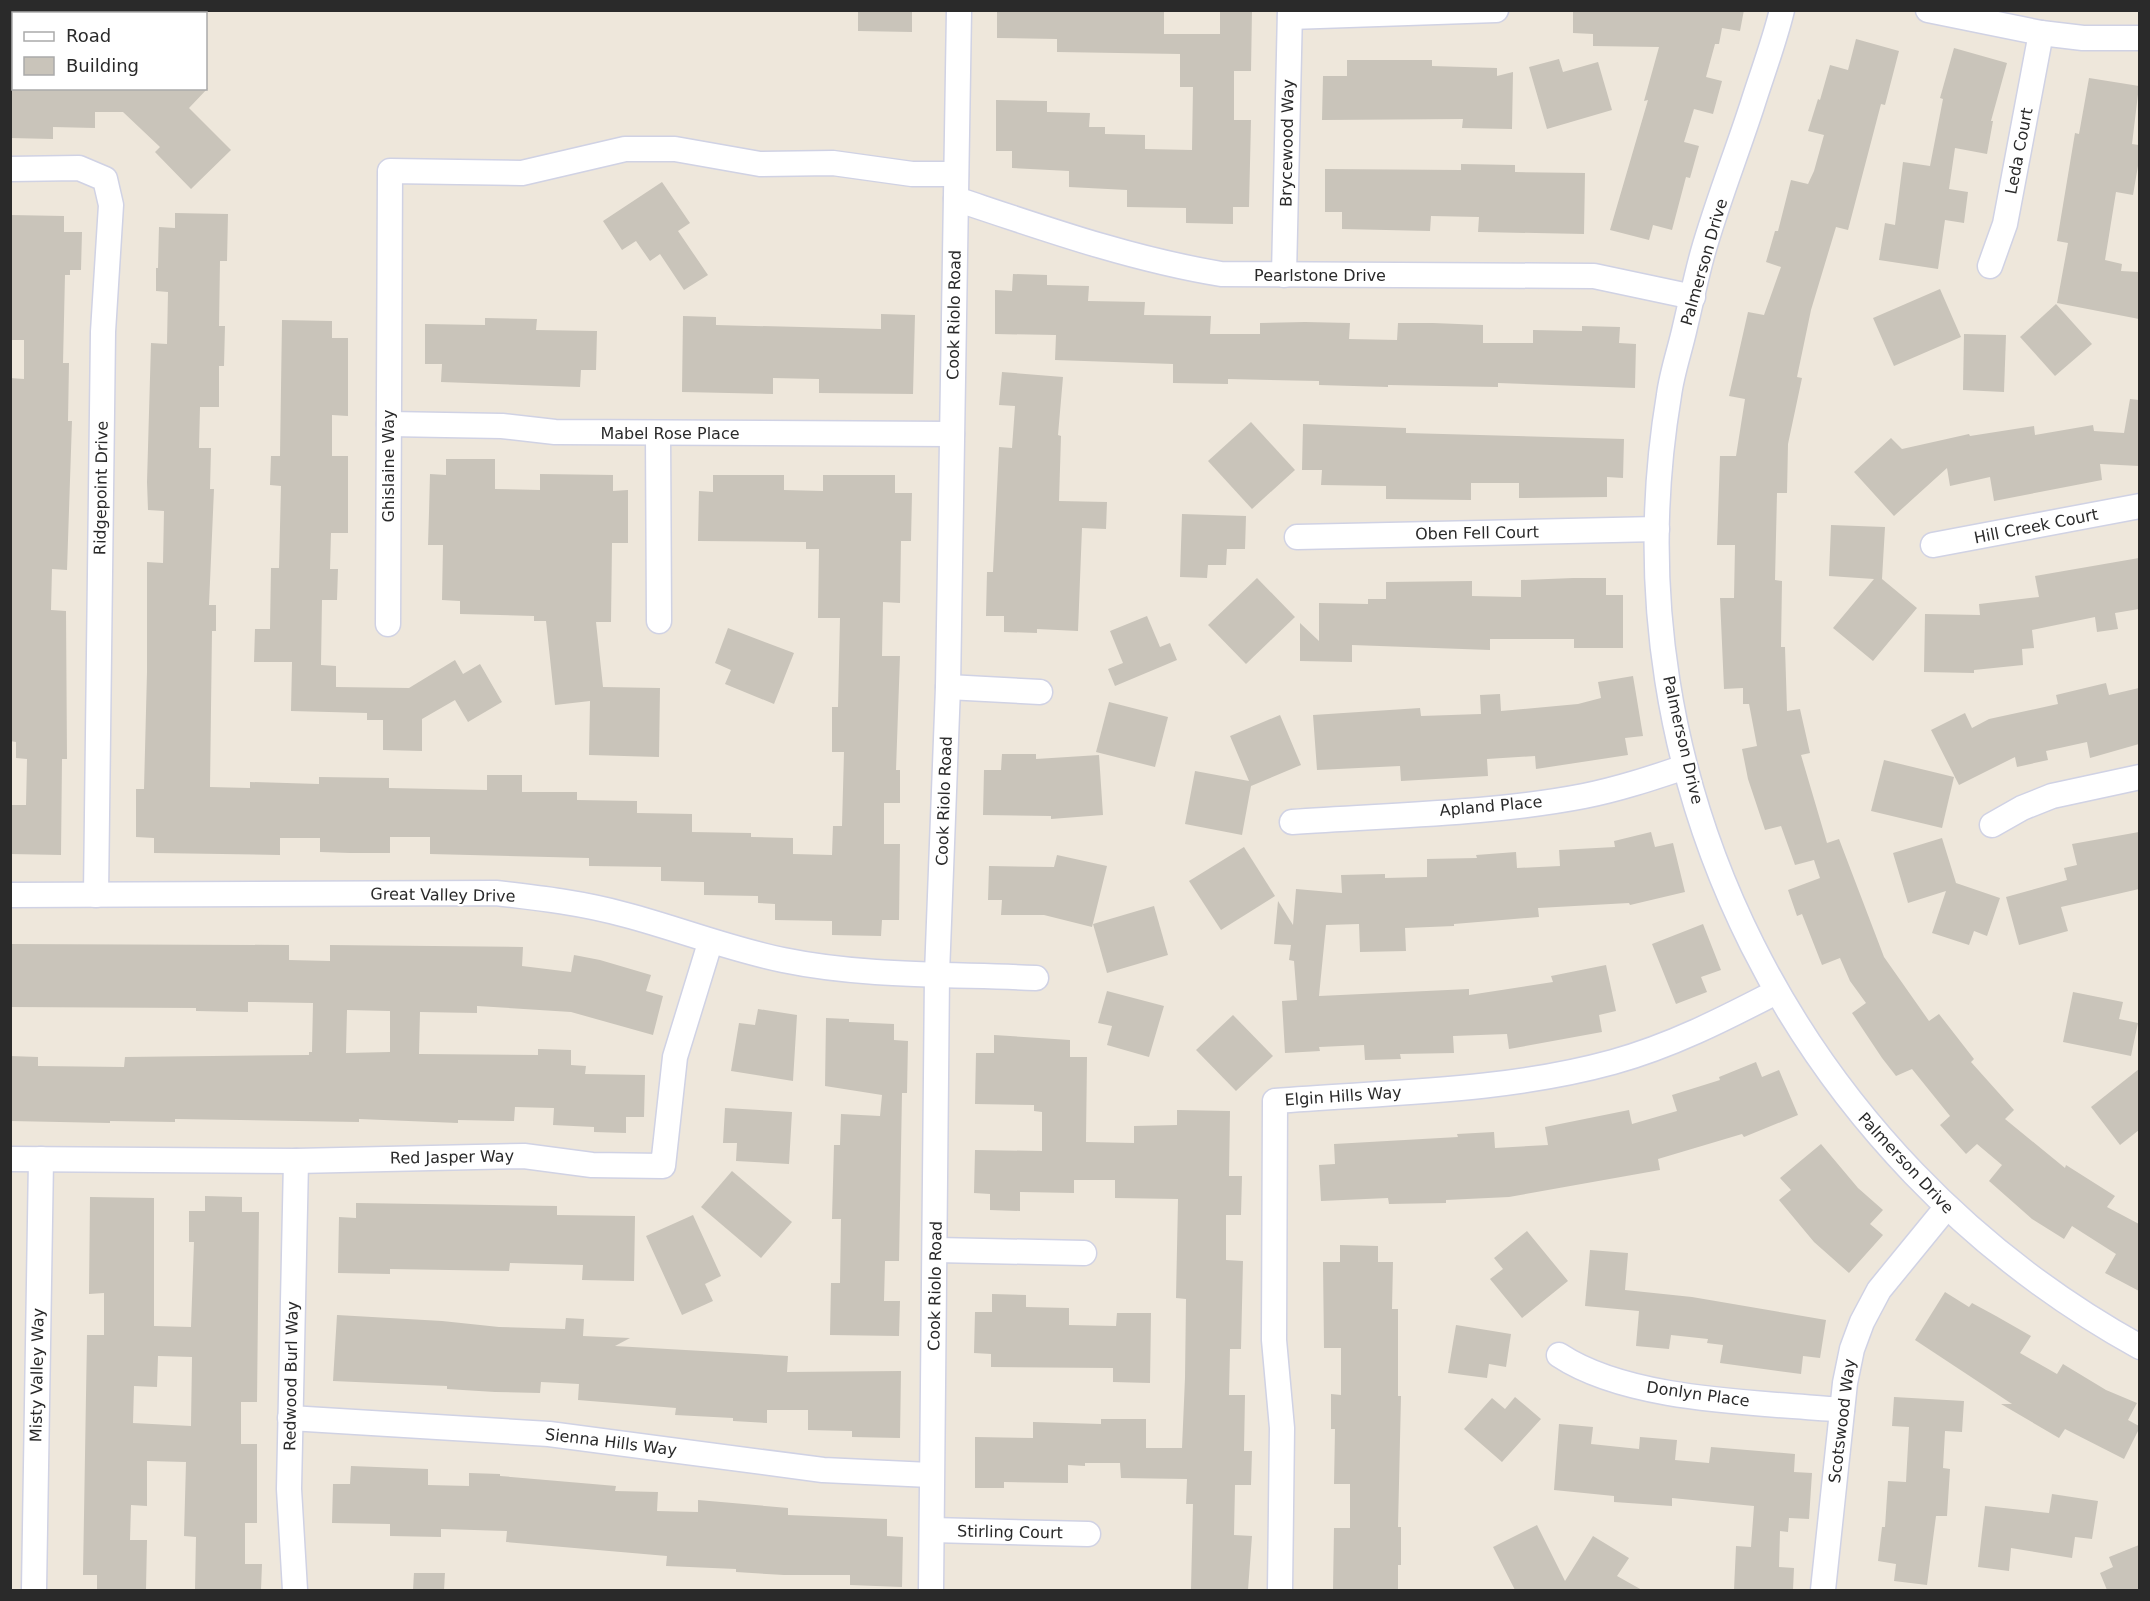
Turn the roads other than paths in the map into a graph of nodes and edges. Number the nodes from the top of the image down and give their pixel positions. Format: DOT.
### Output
graph roads {
  1 [pos="959,10"];
  2 [pos="1496,10"];
  3 [pos="1782,10"];
  4 [pos="1928,10"];
  5 [pos="1290,14"];
  6 [pos="2041,33"];
  7 [pos="2139,38"];
  8 [pos="10,169"];
  9 [pos="956,174"];
  10 [pos="956,199"];
  11 [pos="1990,266"];
  12 [pos="1284,275"];
  13 [pos="1693,297"];
  14 [pos="389,424"];
  15 [pos="658,434"];
  16 [pos="952,434"];
  17 [pos="2139,507"];
  18 [pos="1657,529"];
  19 [pos="1297,537"];
  20 [pos="1933,545"];
  21 [pos="659,621"];
  22 [pos="388,624"];
  23 [pos="948,687"];
  24 [pos="1040,692"];
  25 [pos="1685,767"];
  26 [pos="2139,777"];
  27 [pos="1292,822"];
  28 [pos="1992,825"];
  29 [pos="10,895"];
  30 [pos="96,895"];
  31 [pos="710,942"];
  32 [pos="938,974"];
  33 [pos="1036,978"];
  34 [pos="1776,992"];
  35 [pos="10,1159"];
  36 [pos="41,1159"];
  37 [pos="296,1161"];
  38 [pos="1946,1208"];
  39 [pos="936,1250"];
  40 [pos="1084,1253"];
  41 [pos="2139,1347"];
  42 [pos="1559,1355"];
  43 [pos="1842,1410"];
  44 [pos="290,1418"];
  45 [pos="930,1475"];
  46 [pos="932,1530"];
  47 [pos="1088,1534"];
  48 [pos="34,1590"];
  49 [pos="295,1590"];
  50 [pos="931,1590"];
  51 [pos="1280,1590"];
  52 [pos="1823,1590"];
  1 -- 9 [label="street, Cook Riolo Road"];
  2 -- 5 [label="street"];
  3 -- 13 [label="street, Palmerson Drive"];
  4 -- 6 [label="street"];
  5 -- 12 [label="street, Brycewood Way"];
  6 -- 7 [label="street"];
  6 -- 11 [label="street, Leda Court"];
  8 -- 30 [label="street, Ridgepoint Drive"];
  9 -- 10 [label="street, Cook Riolo Road"];
  9 -- 14 [label="street, Ghislaine Way"];
  10 -- 12 [label="street, Pearlstone Drive"];
  10 -- 16 [label="street, Cook Riolo Road"];
  12 -- 13 [label="street, Pearlstone Drive"];
  13 -- 18 [label="street, Palmerson Drive"];
  14 -- 15 [label="street, Mabel Rose Place"];
  14 -- 22 [label="street, Ghislaine Way"];
  15 -- 16 [label="street, Mabel Rose Place"];
  15 -- 21 [label="street"];
  16 -- 23 [label="street, Cook Riolo Road"];
  17 -- 20 [label="street, Hill Creek Court"];
  18 -- 19 [label="street, Oben Fell Court"];
  18 -- 25 [label="street, Palmerson Drive"];
  23 -- 24 [label="street"];
  23 -- 32 [label="street, Cook Riolo Road"];
  25 -- 27 [label="street, Apland Place"];
  25 -- 34 [label="street, Palmerson Drive"];
  26 -- 28 [label="street"];
  29 -- 30 [label="street, Great Valley Drive"];
  30 -- 31 [label="street, Great Valley Drive"];
  31 -- 32 [label="street, Great Valley Drive"];
  31 -- 37 [label="street, Red Jasper Way"];
  32 -- 33 [label="street, Great Valley Drive"];
  32 -- 39 [label="street, Cook Riolo Road"];
  34 -- 38 [label="street, Palmerson Drive"];
  34 -- 51 [label="street, Elgin Hills Way"];
  35 -- 36 [label="street, Red Jasper Way"];
  36 -- 37 [label="street, Red Jasper Way"];
  36 -- 48 [label="street, Misty Valley Way"];
  37 -- 44 [label="street, Redwood Burl Way"];
  38 -- 41 [label="street, Palmerson Drive"];
  38 -- 43 [label="street, Scotswood Way"];
  39 -- 40 [label="street"];
  39 -- 45 [label="street, Cook Riolo Road"];
  42 -- 43 [label="street, Donlyn Place"];
  43 -- 52 [label="street, Scotswood Way"];
  44 -- 45 [label="street, Sienna Hills Way"];
  44 -- 49 [label="street, Redwood Burl Way"];
  45 -- 46 [label="street, Cook Riolo Road"];
  46 -- 47 [label="street, Stirling Court"];
  46 -- 50 [label="street, Cook Riolo Road"];
}
